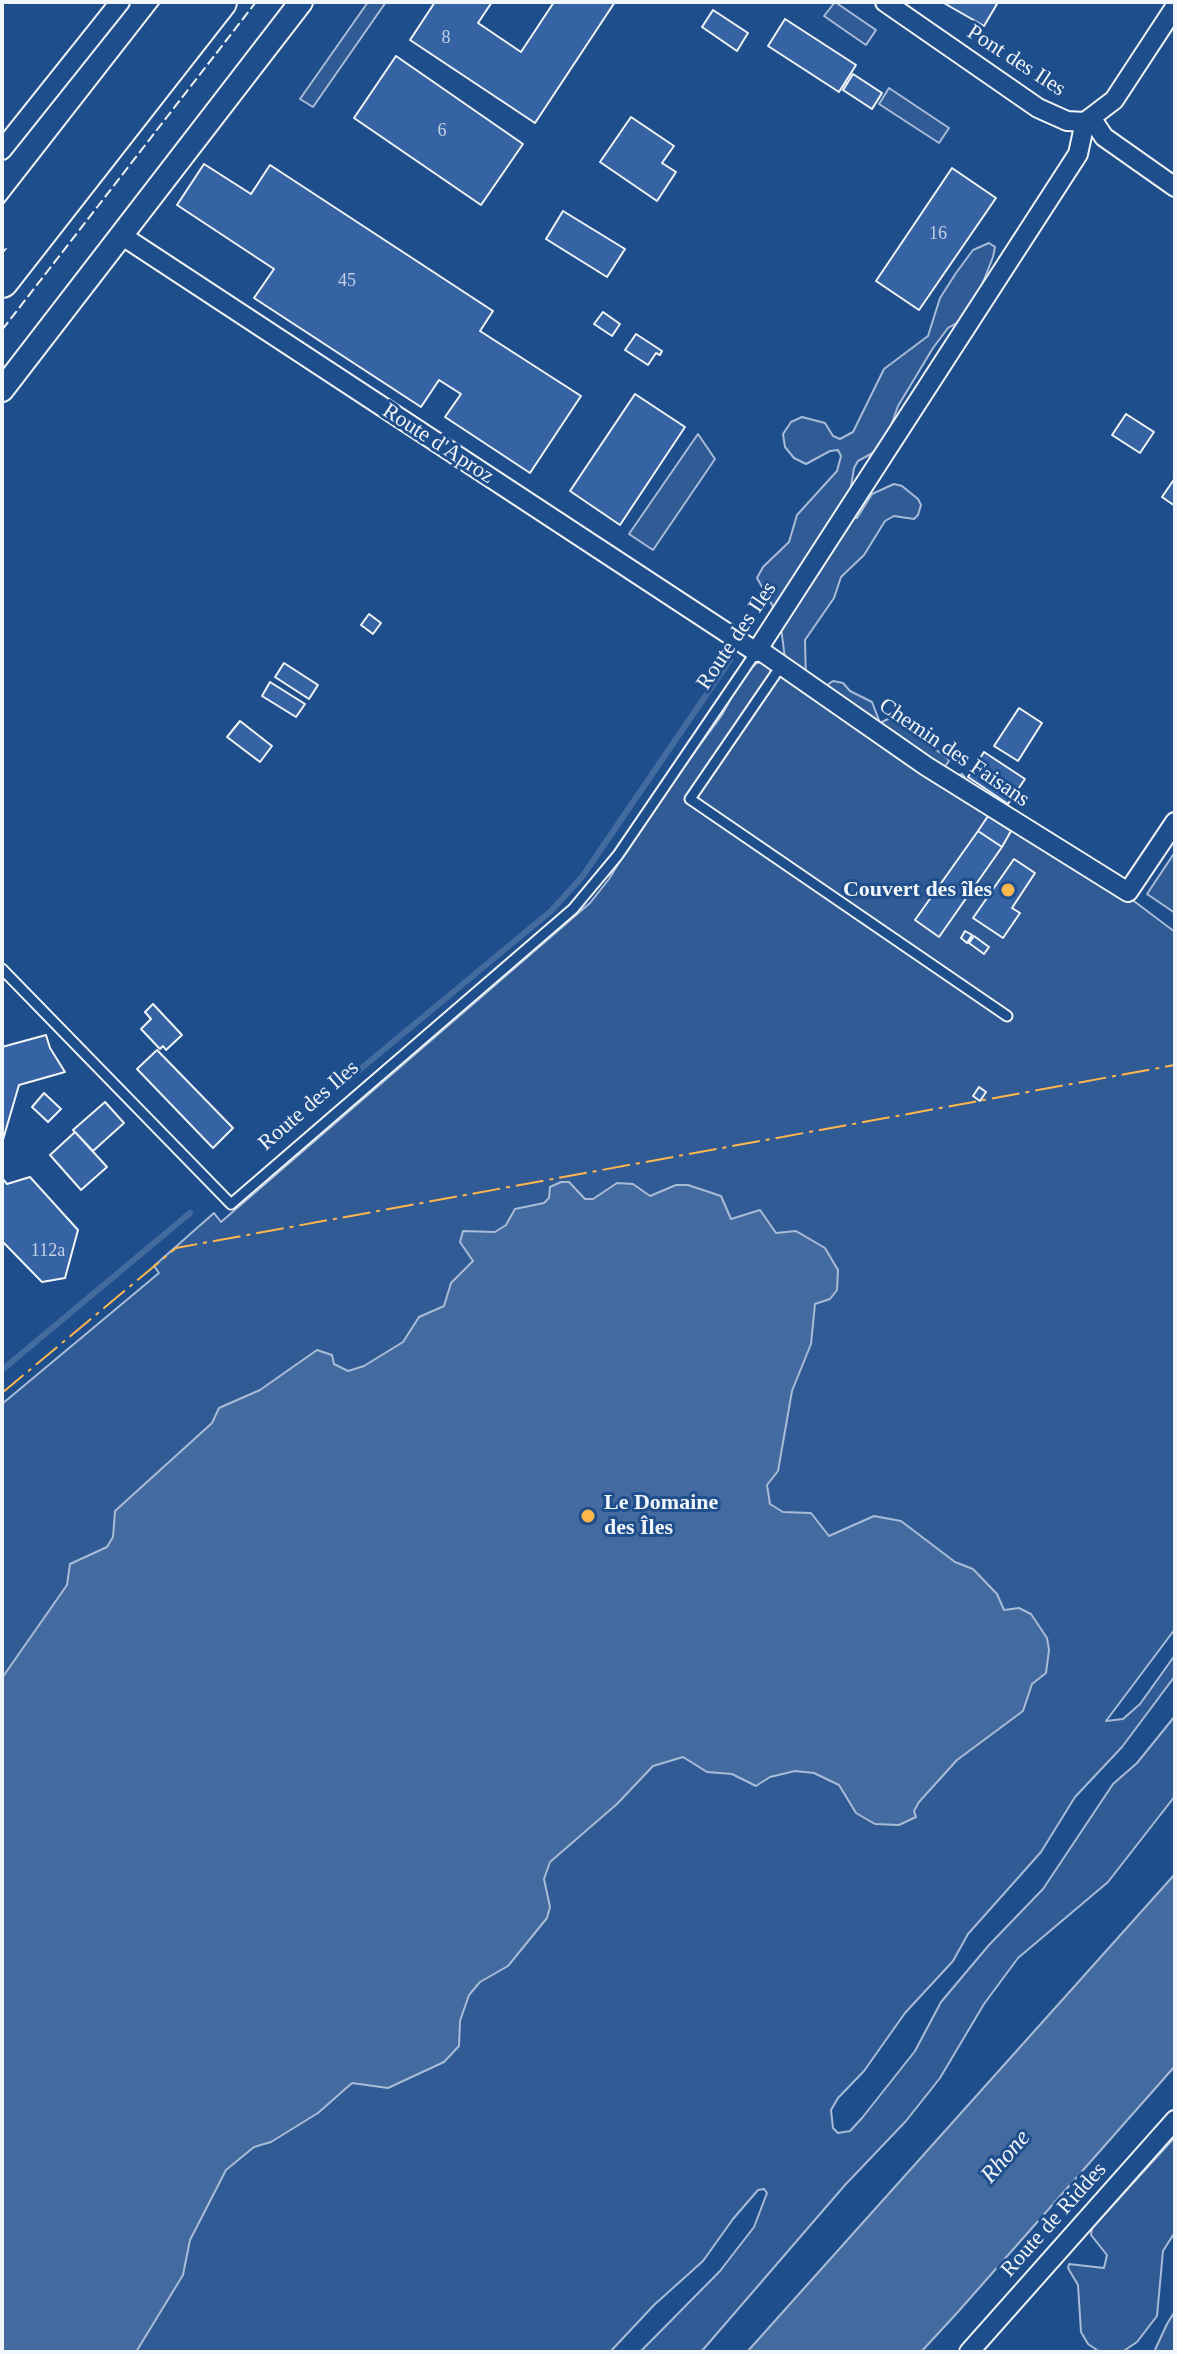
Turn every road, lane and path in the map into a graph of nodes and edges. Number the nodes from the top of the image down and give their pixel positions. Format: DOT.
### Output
graph roads {
  1 [pos="120,2"];
  2 [pos="182,2"];
  3 [pos="220,2"];
  4 [pos="301,2"];
  5 [pos="885,2"];
  6 [pos="1175,7"];
  7 [pos="1089,120"];
  8 [pos="2,150"];
  9 [pos="1175,187"];
  10 [pos="2,233"];
  11 [pos="121,235"];
  12 [pos="2,281"];
  13 [pos="2,390"];
  14 [pos="757,651"];
  15 [pos="781,666"];
  16 [pos="1175,822"];
  17 [pos="2,969"];
  18 [pos="1007,1016"];
  19 [pos="1175,2120"];
  20 [pos="969,2352"];
  1 -- 8 [label="street"];
  2 -- 10 [label="highway"];
  3 -- 12 [label="highway"];
  4 -- 11 [label="street"];
  5 -- 7 [label="street, Pont des Iles"];
  6 -- 7 [label="street, Route des Iles"];
  7 -- 9 [label="street"];
  7 -- 14 [label="street, Route des Iles"];
  11 -- 13 [label="street"];
  11 -- 14 [label="street, Route d'Aproz"];
  14 -- 15 [label="street, Chemin des Faisans"];
  14 -- 17 [label="lane, Route des Iles"];
  15 -- 16 [label="street, Chemin des Faisans"];
  15 -- 18 [label="lane"];
  19 -- 20 [label="street, Route de Riddes"];
}
